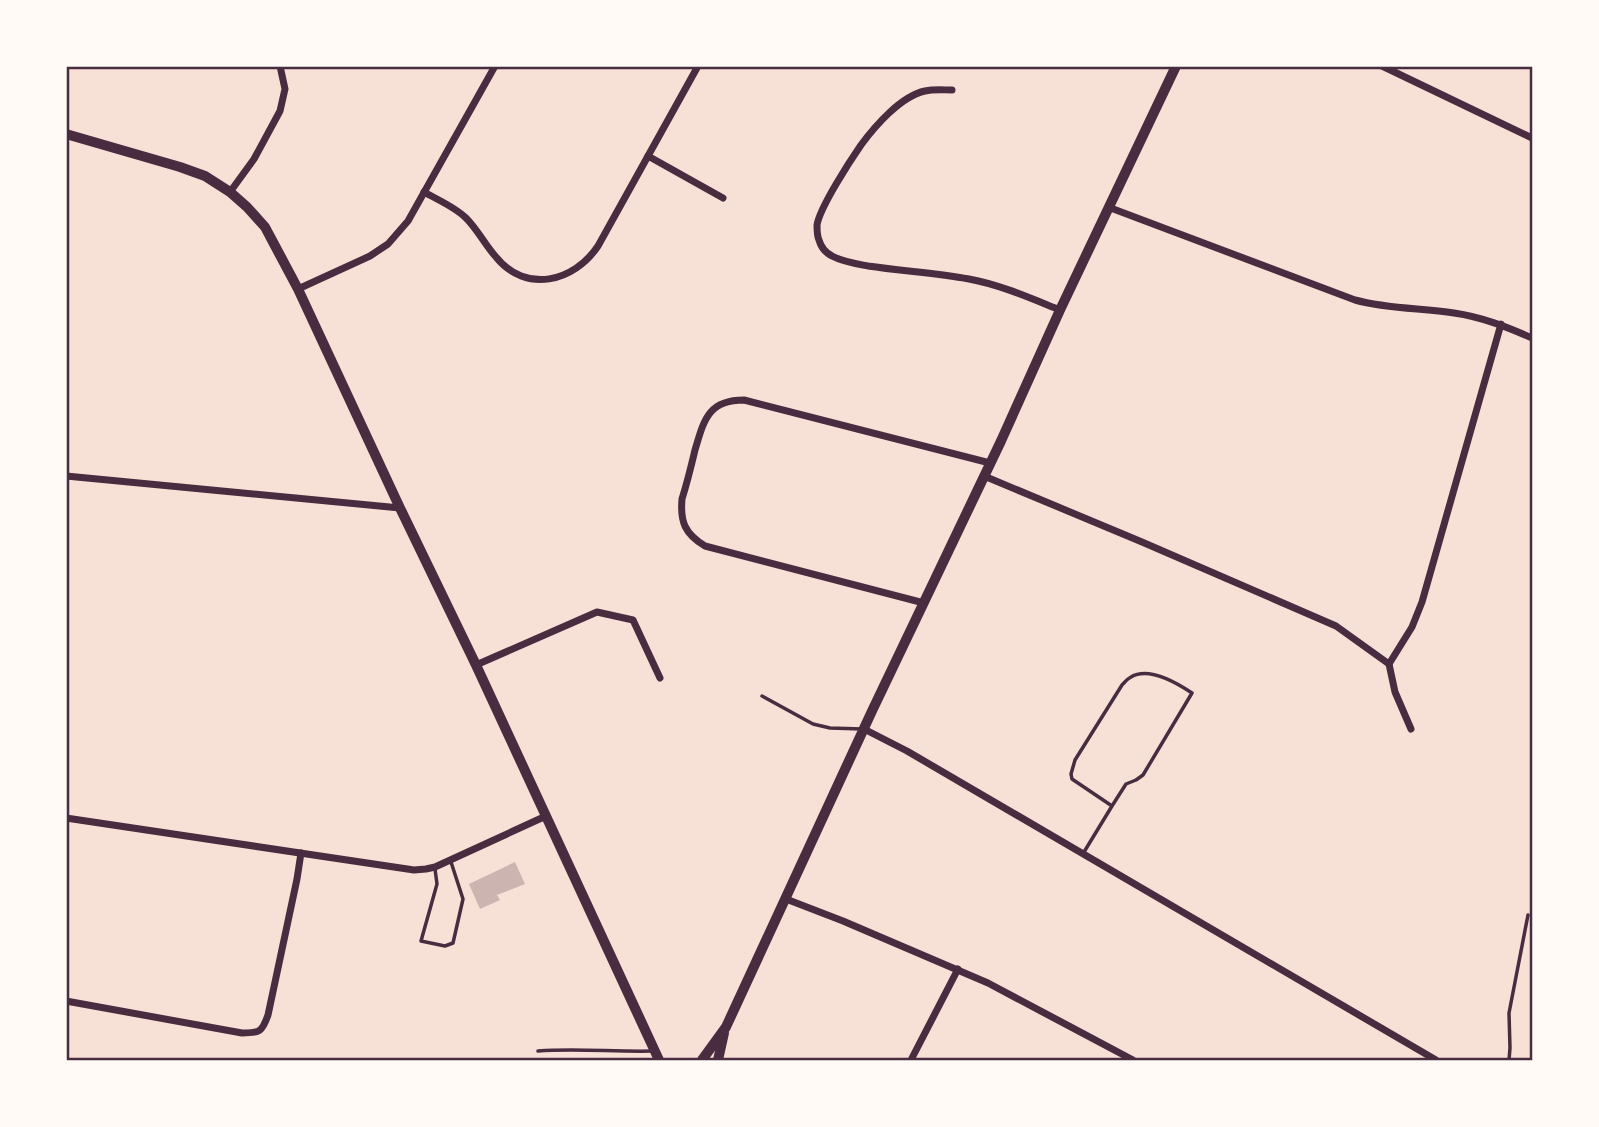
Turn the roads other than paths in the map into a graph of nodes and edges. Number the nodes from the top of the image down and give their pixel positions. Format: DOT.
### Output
graph roads {
  1 [pos="281,66"];
  2 [pos="495,66"];
  3 [pos="698,66"];
  4 [pos="1176,66"];
  5 [pos="1382,66"];
  6 [pos="952,90"];
  7 [pos="66,134"];
  8 [pos="1532,138"];
  9 [pos="648,156"];
  10 [pos="230,192"];
  11 [pos="424,192"];
  12 [pos="723,198"];
  13 [pos="1108,207"];
  14 [pos="298,289"];
  15 [pos="1060,310"];
  16 [pos="1501,324"];
  17 [pos="1532,338"];
  18 [pos="990,463"];
  19 [pos="66,476"];
  20 [pos="984,476"];
  21 [pos="400,508"];
  22 [pos="924,603"];
  23 [pos="1388,664"];
  24 [pos="476,665"];
  25 [pos="660,678"];
  26 [pos="762,696"];
  27 [pos="864,729"];
  28 [pos="1411,729"];
  29 [pos="1112,806"];
  30 [pos="546,816"];
  31 [pos="66,818"];
  32 [pos="301,853"];
  33 [pos="1083,854"];
  34 [pos="450,860"];
  35 [pos="435,867"];
  36 [pos="786,899"];
  37 [pos="1528,915"];
  38 [pos="958,969"];
  39 [pos="66,1001"];
  40 [pos="726,1027"];
  41 [pos="538,1051"];
  42 [pos="657,1056"];
  43 [pos="702,1060"];
  44 [pos="718,1060"];
  45 [pos="911,1060"];
  46 [pos="1133,1060"];
  47 [pos="1436,1060"];
  48 [pos="1509,1060"];
  1 -- 10 [label="street"];
  2 -- 11 [label="street"];
  3 -- 9 [label="street"];
  4 -- 13 [label="main road"];
  5 -- 8 [label="street"];
  6 -- 15 [label="street"];
  7 -- 10 [label="street"];
  9 -- 11 [label="street"];
  9 -- 12 [label="street"];
  10 -- 14 [label="street"];
  11 -- 14 [label="street"];
  13 -- 15 [label="main road"];
  13 -- 16 [label="street"];
  14 -- 21 [label="street"];
  15 -- 18 [label="main road"];
  16 -- 17 [label="street"];
  16 -- 23 [label="street"];
  18 -- 20 [label="main road"];
  18 -- 22 [label="street"];
  19 -- 21 [label="street"];
  20 -- 22 [label="main road"];
  20 -- 23 [label="street"];
  21 -- 24 [label="street"];
  22 -- 27 [label="main road"];
  23 -- 28 [label="street"];
  24 -- 25 [label="street"];
  24 -- 30 [label="street"];
  26 -- 27 [label="lane"];
  27 -- 33 [label="street"];
  27 -- 36 [label="main road"];
  29 -- 29 [label="lane"];
  29 -- 33 [label="lane"];
  30 -- 34 [label="street"];
  30 -- 42 [label="street"];
  31 -- 32 [label="street"];
  32 -- 35 [label="street"];
  32 -- 39 [label="street"];
  33 -- 47 [label="street"];
  34 -- 35 [label="street"];
  34 -- 35 [label="lane"];
  36 -- 38 [label="street"];
  36 -- 40 [label="main road"];
  37 -- 48 [label="lane"];
  38 -- 45 [label="street"];
  38 -- 46 [label="street"];
  40 -- 43 [label="main road"];
  40 -- 44 [label="main road"];
  41 -- 42 [label="lane"];
}
